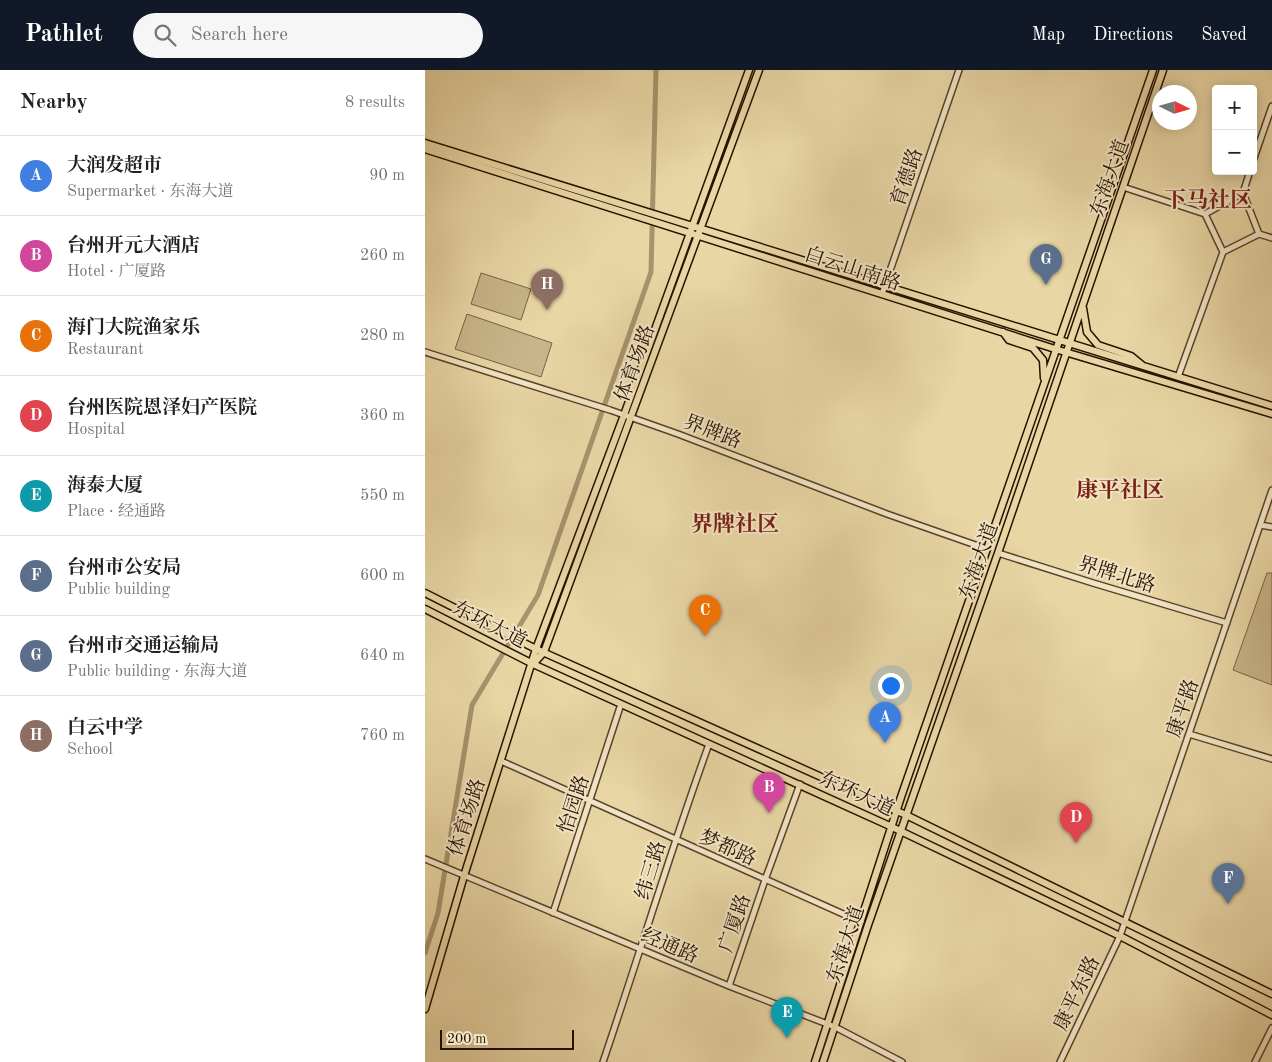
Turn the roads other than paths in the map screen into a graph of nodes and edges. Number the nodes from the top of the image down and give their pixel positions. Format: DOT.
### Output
graph roads {
  1 [pos="749,70"];
  2 [pos="759,70"];
  3 [pos="959,70"];
  4 [pos="1153,70"];
  5 [pos="1163,70"];
  6 [pos="1272,106"];
  7 [pos="425,143"];
  8 [pos="425,149"];
  9 [pos="1257,150"];
  10 [pos="1249,175"];
  11 [pos="1123,187"];
  12 [pos="1243,193"];
  13 [pos="1205,214"];
  14 [pos="641,215"];
  15 [pos="691,230"];
  16 [pos="699,233"];
  17 [pos="1259,234"];
  18 [pos="1272,238"];
  19 [pos="1223,252"];
  20 [pos="883,290"];
  21 [pos="1083,305"];
  22 [pos="1003,332"];
  23 [pos="1058,341"];
  24 [pos="1070,344"];
  25 [pos="1055,349"];
  26 [pos="425,352"];
  27 [pos="1067,352"];
  28 [pos="1144,367"];
  29 [pos="1178,377"];
  30 [pos="1044,383"];
  31 [pos="1272,406"];
  32 [pos="1272,414"];
  33 [pos="624,415"];
  34 [pos="631,418"];
  35 [pos="1272,490"];
  36 [pos="1271,499"];
  37 [pos="1260,525"];
  38 [pos="1272,527"];
  39 [pos="987,549"];
  40 [pos="998,553"];
  41 [pos="425,594"];
  42 [pos="425,609"];
  43 [pos="1227,623"];
  44 [pos="536,649"];
  45 [pos="544,652"];
  46 [pos="533,664"];
  47 [pos="621,704"];
  48 [pos="1189,734"];
  49 [pos="709,744"];
  50 [pos="1272,759"];
  51 [pos="501,760"];
  52 [pos="800,784"];
  53 [pos="590,800"];
  54 [pos="897,811"];
  55 [pos="906,815"];
  56 [pos="892,827"];
  57 [pos="901,831"];
  58 [pos="675,839"];
  59 [pos="425,859"];
  60 [pos="464,876"];
  61 [pos="765,880"];
  62 [pos="553,913"];
  63 [pos="861,922"];
  64 [pos="1125,922"];
  65 [pos="1120,936"];
  66 [pos="641,949"];
  67 [pos="729,986"];
  68 [pos="1272,994"];
  69 [pos="425,1009"];
  70 [pos="1272,1015"];
  71 [pos="828,1024"];
  72 [pos="835,1027"];
  73 [pos="1272,1028"];
  74 [pos="603,1062"];
  75 [pos="815,1062"];
  76 [pos="823,1062"];
  77 [pos="902,1062"];
  78 [pos="1060,1062"];
  79 [pos="1255,1062"];
  1 -- 15 [label="main road, 体育场路"];
  2 -- 16 [label="main road, 体育场路"];
  3 -- 20 [label="street, 育德路"];
  4 -- 23 [label="main road, 东海大道"];
  5 -- 11 [label="main road, 东海大道"];
  6 -- 9 [label="street"];
  7 -- 14 [label="main road, 白云山南路"];
  8 -- 14 [label="main road, 白云山南路"];
  10 -- 12 [label="street"];
  11 -- 13 [label="street"];
  11 -- 21 [label="main road, 东海大道"];
  12 -- 13 [label="street"];
  12 -- 17 [label="street"];
  13 -- 19 [label="street"];
  14 -- 15 [label="main road, 白云山南路"];
  15 -- 16 [label="main road, 白云山南路"];
  15 -- 33 [label="main road, 体育场路"];
  16 -- 20 [label="main road, 白云山南路"];
  16 -- 34 [label="main road, 体育场路"];
  17 -- 18 [label="street"];
  17 -- 19 [label="street"];
  19 -- 29 [label="street"];
  20 -- 22 [label="main road, 白云山南路"];
  20 -- 23 [label="main road, 白云山南路"];
  21 -- 24 [label="main road, 东海大道"];
  21 -- 28 [label="main road"];
  22 -- 25 [label="main road, 白云山南路"];
  22 -- 30 [label="main road"];
  23 -- 24 [label="main road, 白云山南路"];
  23 -- 25 [label="main road, 东海大道"];
  24 -- 27 [label="main road, 东海大道"];
  24 -- 28 [label="main road, 白云山南路"];
  25 -- 27 [label="main road, 白云山南路"];
  25 -- 30 [label="main road, 东海大道"];
  26 -- 33 [label="street, 界牌路"];
  27 -- 32 [label="main road, 白云山南路"];
  27 -- 40 [label="main road, 东海大道"];
  28 -- 29 [label="main road, 白云山南路"];
  29 -- 31 [label="main road, 白云山南路"];
  30 -- 39 [label="main road, 东海大道"];
  33 -- 34 [label="street, 界牌路"];
  33 -- 44 [label="main road, 体育场路"];
  34 -- 39 [label="street, 界牌路"];
  34 -- 45 [label="main road, 体育场路"];
  35 -- 36 [label="street, 康平路"];
  36 -- 37 [label="street, 康平路"];
  37 -- 38 [label="street"];
  37 -- 43 [label="street, 康平路"];
  39 -- 54 [label="main road, 东海大道"];
  40 -- 43 [label="street, 界牌北路"];
  40 -- 55 [label="main road, 东海大道"];
  41 -- 44 [label="main road, 东环大道"];
  42 -- 46 [label="main road, 东环大道"];
  43 -- 48 [label="street, 康平路"];
  44 -- 45 [label="main road, 东环大道"];
  44 -- 46 [label="main road, 体育场路"];
  45 -- 46 [label="main road, 体育场路"];
  45 -- 54 [label="main road, 东环大道"];
  46 -- 47 [label="main road, 东环大道"];
  46 -- 51 [label="main road, 体育场路"];
  47 -- 49 [label="main road, 东环大道"];
  47 -- 53 [label="street, 怡园路"];
  48 -- 50 [label="street"];
  48 -- 64 [label="street, 康平路"];
  49 -- 52 [label="main road, 东环大道"];
  49 -- 58 [label="street, 纬三路"];
  51 -- 53 [label="street, 梦都路"];
  51 -- 60 [label="main road, 体育场路"];
  52 -- 56 [label="main road, 东环大道"];
  52 -- 61 [label="street, 广厦路"];
  53 -- 58 [label="street, 梦都路"];
  53 -- 62 [label="street, 怡园路"];
  54 -- 55 [label="main road, 东环大道"];
  54 -- 56 [label="main road, 东海大道"];
  55 -- 57 [label="main road, 东海大道"];
  55 -- 64 [label="main road, 东环大道"];
  56 -- 57 [label="main road, 东环大道"];
  56 -- 63 [label="main road, 东海大道"];
  57 -- 65 [label="main road, 东环大道"];
  57 -- 72 [label="main road, 东海大道"];
  58 -- 61 [label="street, 梦都路"];
  58 -- 66 [label="street, 纬三路"];
  59 -- 60 [label="street, 经通路"];
  60 -- 62 [label="street, 经通路"];
  60 -- 69 [label="main road, 体育场路"];
  61 -- 63 [label="street, 梦都路"];
  61 -- 67 [label="street, 广厦路"];
  62 -- 66 [label="street, 经通路"];
  63 -- 71 [label="main road, 东海大道"];
  64 -- 65 [label="street, 康平路"];
  64 -- 68 [label="main road, 东环大道"];
  65 -- 70 [label="main road, 东环大道"];
  65 -- 78 [label="street, 康平东路"];
  66 -- 67 [label="street, 经通路"];
  66 -- 74 [label="street, 纬三路"];
  67 -- 71 [label="street, 经通路"];
  71 -- 72 [label="street, 经通路"];
  71 -- 75 [label="main road, 东海大道"];
  72 -- 76 [label="main road, 东海大道"];
  72 -- 77 [label="street, 经通路"];
  73 -- 79 [label="street"];
}
